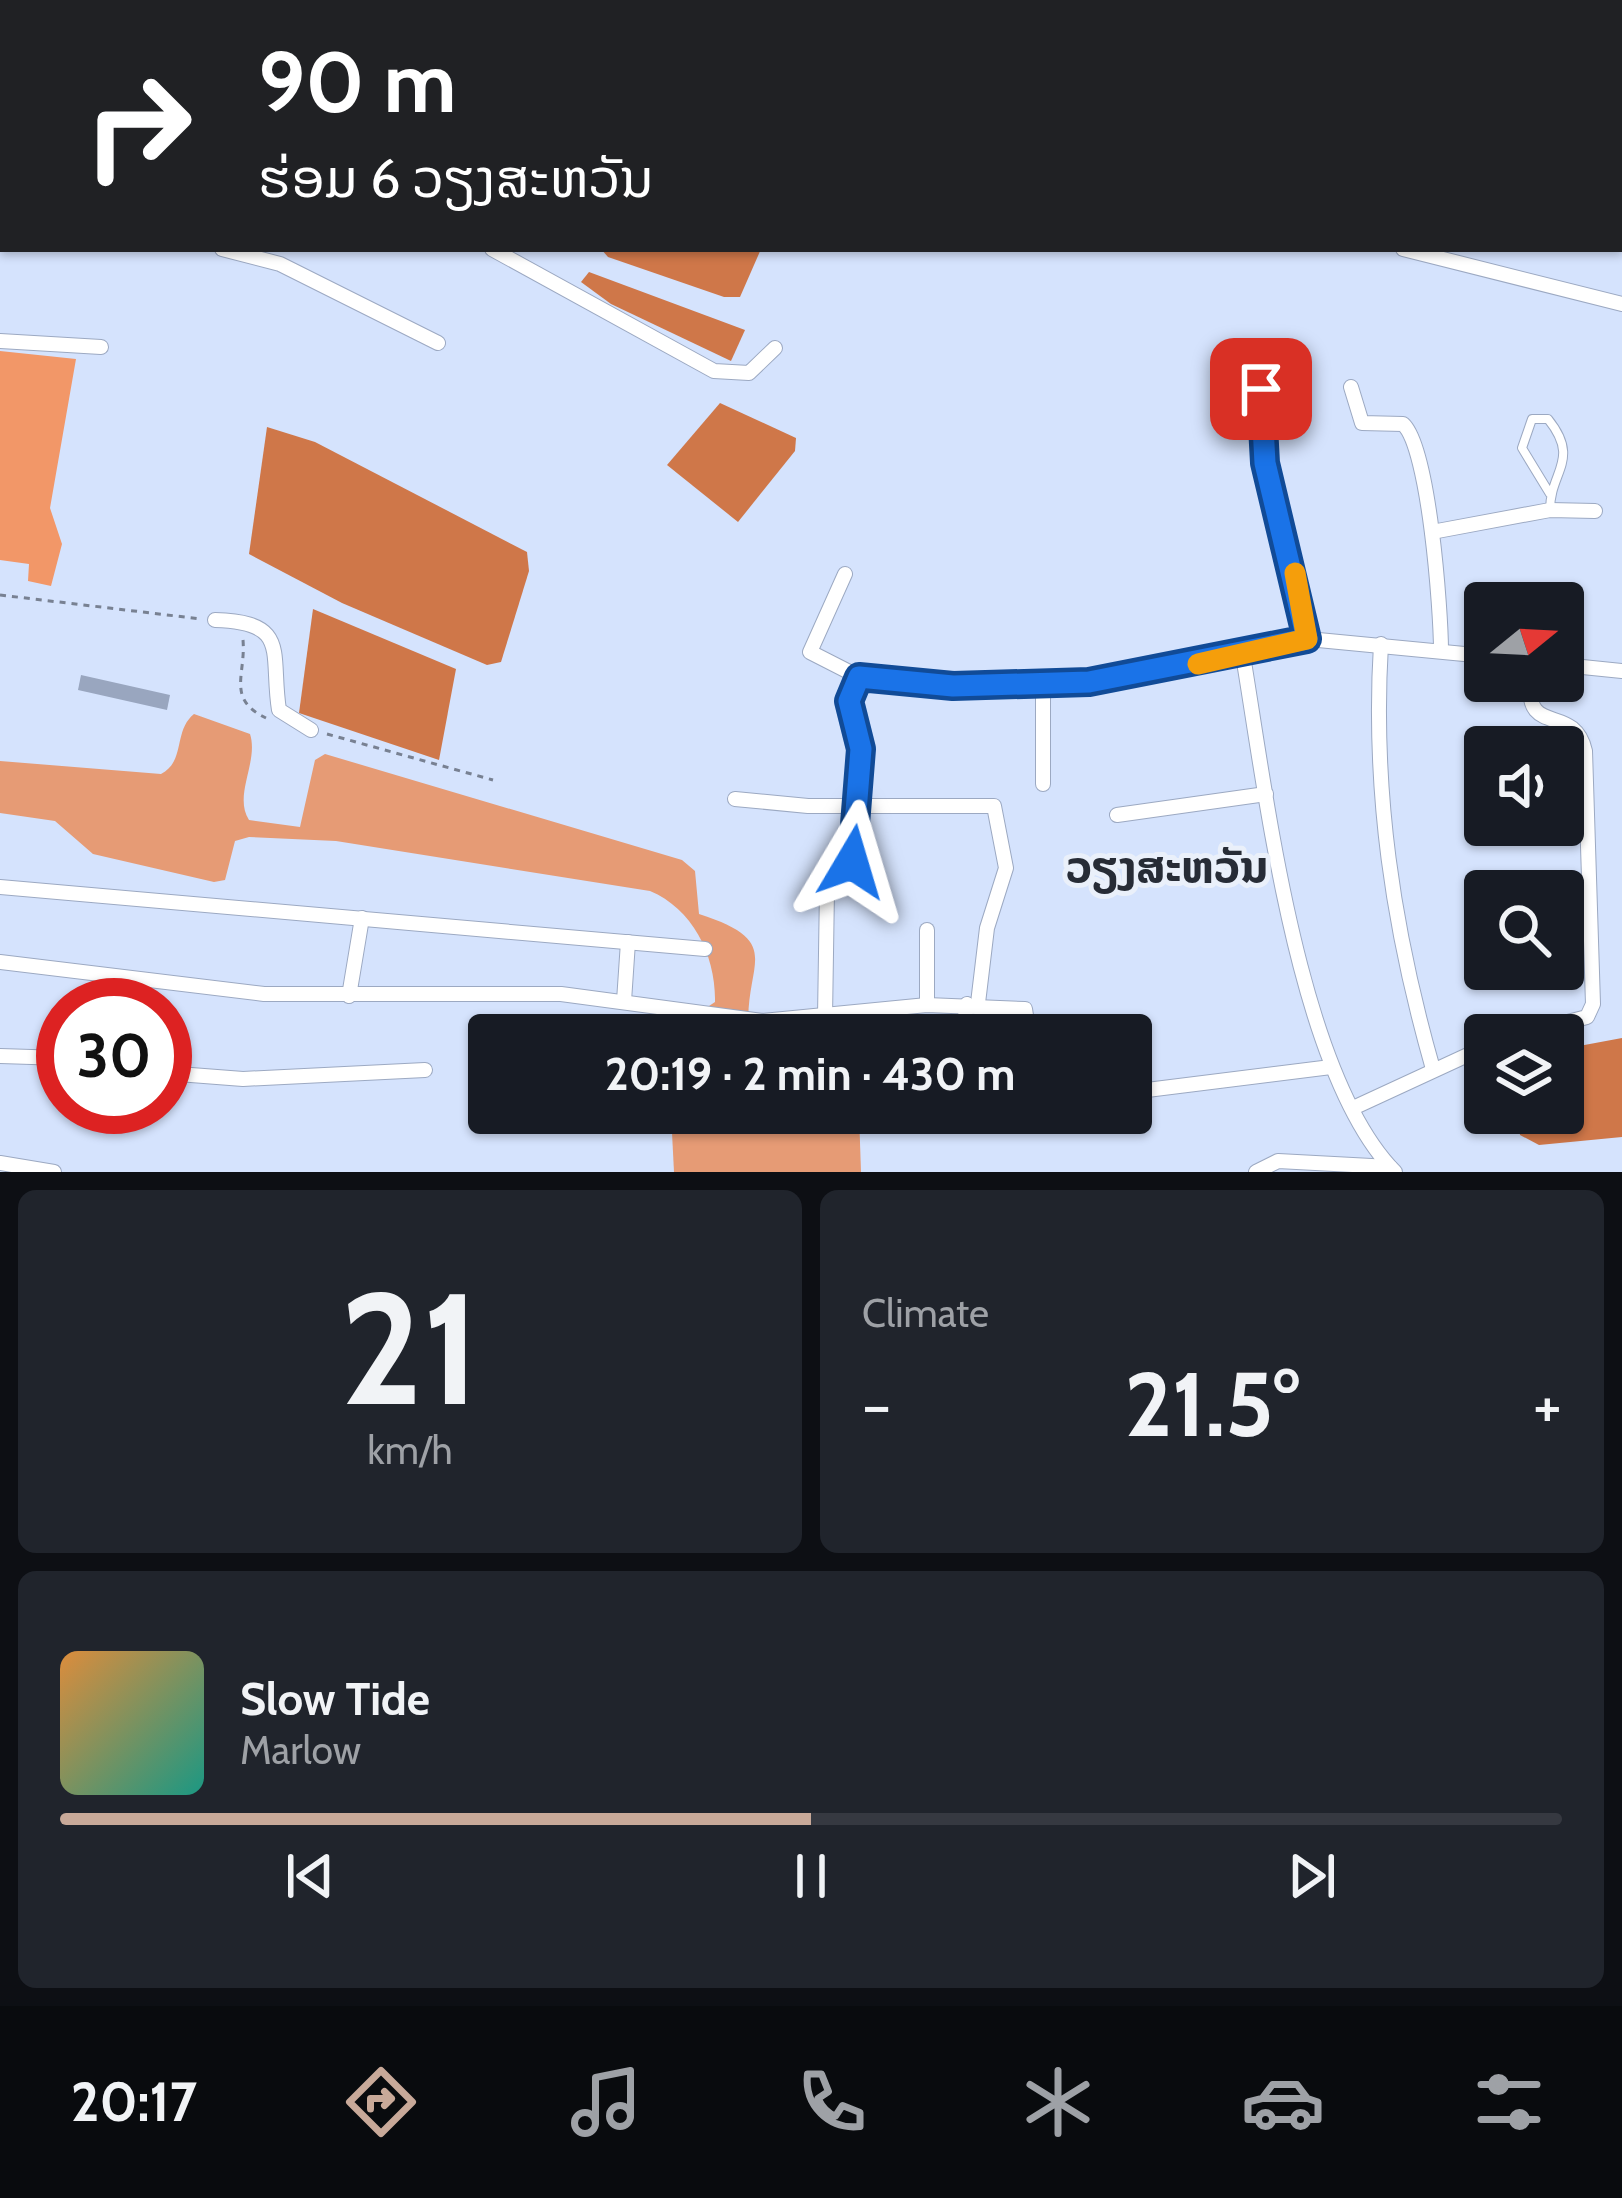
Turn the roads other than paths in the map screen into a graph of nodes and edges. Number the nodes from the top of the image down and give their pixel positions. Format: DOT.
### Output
graph roads {
  1 [pos="233,252"];
  2 [pos="497,252"];
  3 [pos="1415,252"];
  4 [pos="1622,304"];
  5 [pos="0,340"];
  6 [pos="438,343"];
  7 [pos="101,347"];
  8 [pos="775,348"];
  9 [pos="1352,386"];
  10 [pos="1261,389"];
  11 [pos="1550,502"];
  12 [pos="1595,511"];
  13 [pos="1432,532"];
  14 [pos="845,574"];
  15 [pos="215,620"];
  16 [pos="1307,639"];
  17 [pos="1381,644"];
  18 [pos="1441,651"];
  19 [pos="1464,654"];
  20 [pos="1243,656"];
  21 [pos="1584,667"];
  22 [pos="1622,670"];
  23 [pos="859,677"];
  24 [pos="1043,686"];
  25 [pos="1531,702"];
  26 [pos="311,730"];
  27 [pos="1043,784"];
  28 [pos="1266,794"];
  29 [pos="735,799"];
  30 [pos="859,804"];
  31 [pos="1117,815"];
  32 [pos="0,887"];
  33 [pos="362,918"];
  34 [pos="927,930"];
  35 [pos="628,942"];
  36 [pos="705,950"];
  37 [pos="0,962"];
  38 [pos="349,996"];
  39 [pos="625,1001"];
  40 [pos="927,1004"];
  41 [pos="973,1004"];
  42 [pos="714,1014"];
  43 [pos="825,1014"];
  44 [pos="849,1014"];
  45 [pos="969,1014"];
  46 [pos="1026,1014"];
  47 [pos="1584,1019"];
  48 [pos="0,1056"];
  49 [pos="1464,1056"];
  50 [pos="36,1057"];
  51 [pos="1331,1067"];
  52 [pos="1433,1069"];
  53 [pos="425,1070"];
  54 [pos="192,1075"];
  55 [pos="1152,1089"];
  56 [pos="1354,1108"];
  57 [pos="0,1163"];
  58 [pos="1392,1169"];
  59 [pos="53,1172"];
  60 [pos="1256,1172"];
  1 -- 6 [label="street"];
  2 -- 8 [label="street"];
  3 -- 4 [label="street"];
  5 -- 7 [label="street"];
  9 -- 13 [label="street"];
  10 -- 16 [label="street"];
  11 -- 11 [label="lane"];
  11 -- 12 [label="street"];
  11 -- 13 [label="street"];
  13 -- 18 [label="street"];
  14 -- 23 [label="street"];
  15 -- 26 [label="street"];
  16 -- 17 [label="street"];
  16 -- 20 [label="street"];
  17 -- 18 [label="street"];
  17 -- 52 [label="street"];
  18 -- 19 [label="street"];
  20 -- 24 [label="street"];
  20 -- 28 [label="street"];
  21 -- 22 [label="street"];
  23 -- 24 [label="street"];
  23 -- 30 [label="street"];
  24 -- 27 [label="street"];
  25 -- 47 [label="street"];
  28 -- 31 [label="street"];
  28 -- 51 [label="street"];
  29 -- 30 [label="street"];
  30 -- 41 [label="street"];
  30 -- 43 [label="street"];
  32 -- 33 [label="street"];
  33 -- 35 [label="street"];
  33 -- 38 [label="street"];
  34 -- 40 [label="street"];
  35 -- 36 [label="street"];
  35 -- 39 [label="street"];
  37 -- 38 [label="street"];
  38 -- 39 [label="street"];
  39 -- 42 [label="street"];
  40 -- 41 [label="street"];
  40 -- 44 [label="street"];
  41 -- 45 [label="street"];
  41 -- 46 [label="street"];
  48 -- 50 [label="street"];
  49 -- 52 [label="street"];
  51 -- 55 [label="street"];
  51 -- 56 [label="street"];
  52 -- 56 [label="street"];
  53 -- 54 [label="street"];
  56 -- 58 [label="street"];
  57 -- 59 [label="street"];
  58 -- 60 [label="street"];
}
